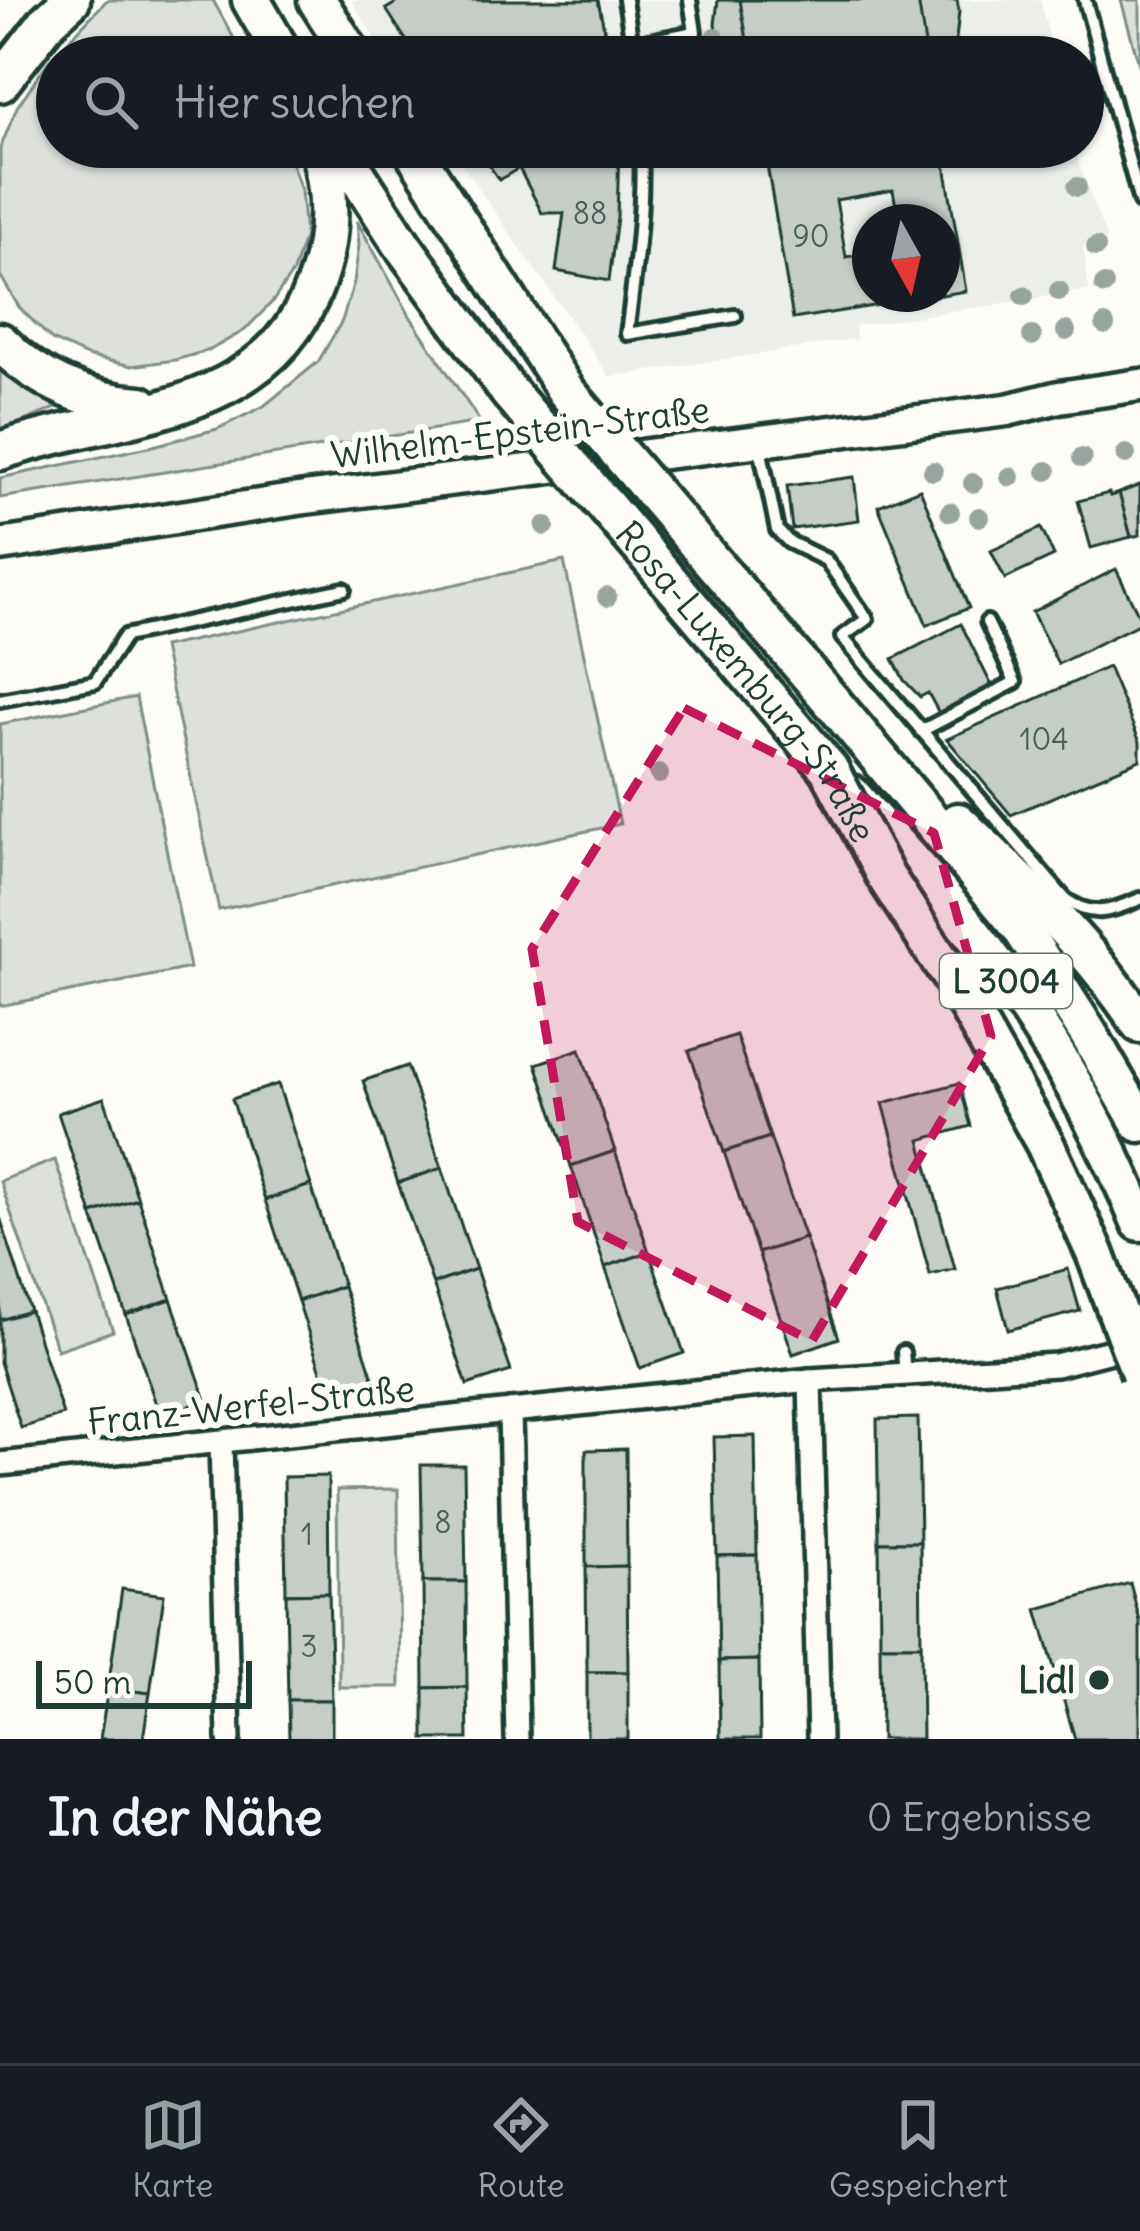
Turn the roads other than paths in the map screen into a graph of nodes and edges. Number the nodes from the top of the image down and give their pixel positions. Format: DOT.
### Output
graph roads {
  1 [pos="71,0"];
  2 [pos="251,0"];
  3 [pos="317,0"];
  4 [pos="625,0"];
  5 [pos="690,0"];
  6 [pos="1085,0"];
  7 [pos="36,36"];
  8 [pos="36,36"];
  9 [pos="272,36"];
  10 [pos="340,36"];
  11 [pos="631,36"];
  12 [pos="681,36"];
  13 [pos="1095,36"];
  14 [pos="1104,70"];
  15 [pos="0,83"];
  16 [pos="324,168"];
  17 [pos="353,168"];
  18 [pos="424,168"];
  19 [pos="642,168"];
  20 [pos="1140,202"];
  21 [pos="735,316"];
  22 [pos="0,342"];
  23 [pos="1140,385"];
  24 [pos="193,400"];
  25 [pos="1140,405"];
  26 [pos="1007,410"];
  27 [pos="759,443"];
  28 [pos="0,451"];
  29 [pos="0,547"];
  30 [pos="344,589"];
  31 [pos="987,622"];
  32 [pos="0,700"];
  33 [pos="834,704"];
  34 [pos="921,730"];
  35 [pos="829,769"];
  36 [pos="1140,899"];
  37 [pos="1140,1024"];
  38 [pos="1140,1123"];
  39 [pos="1140,1222"];
  40 [pos="1140,1343"];
  41 [pos="1140,1373"];
  42 [pos="810,1380"];
  43 [pos="510,1411"];
  44 [pos="221,1442"];
  45 [pos="0,1463"];
  46 [pos="229,1739"];
  47 [pos="518,1739"];
  48 [pos="819,1739"];
  1 -- 8 [label="highway"];
  2 -- 9 [label="highway"];
  3 -- 10 [label="highway"];
  4 -- 11 [label="lane"];
  5 -- 12 [label="lane"];
  6 -- 13 [label="lane"];
  7 -- 15 [label="highway"];
  14 -- 20 [label="lane"];
  16 -- 24 [label="highway"];
  17 -- 35 [label="highway, Rosa-Luxemburg-Straße / L 3004, bridge"];
  18 -- 33 [label="highway, Rosa-Luxemburg-Straße / L 3004, bridge"];
  19 -- 21 [label="lane"];
  22 -- 24 [label="highway"];
  23 -- 26 [label="main road, Wilhelm-Epstein-Straße"];
  24 -- 28 [label="highway"];
  25 -- 26 [label="main road, Wilhelm-Epstein-Straße"];
  26 -- 27 [label="main road, Wilhelm-Epstein-Straße"];
  27 -- 29 [label="main road, Wilhelm-Epstein-Straße"];
  27 -- 34 [label="lane"];
  30 -- 32 [label="lane"];
  31 -- 34 [label="lane"];
  33 -- 37 [label="highway"];
  33 -- 38 [label="highway, Rosa-Luxemburg-Straße / L 3004"];
  34 -- 36 [label="lane"];
  35 -- 39 [label="highway, Rosa-Luxemburg-Straße / L 3004, bridge"];
  35 -- 41 [label="highway, bridge"];
  40 -- 42 [label="street, Franz-Werfel-Straße"];
  42 -- 43 [label="street, Franz-Werfel-Straße"];
  42 -- 48 [label="street"];
  43 -- 44 [label="street, Franz-Werfel-Straße"];
  43 -- 47 [label="street"];
  44 -- 45 [label="street, Franz-Werfel-Straße"];
  44 -- 46 [label="street"];
}
